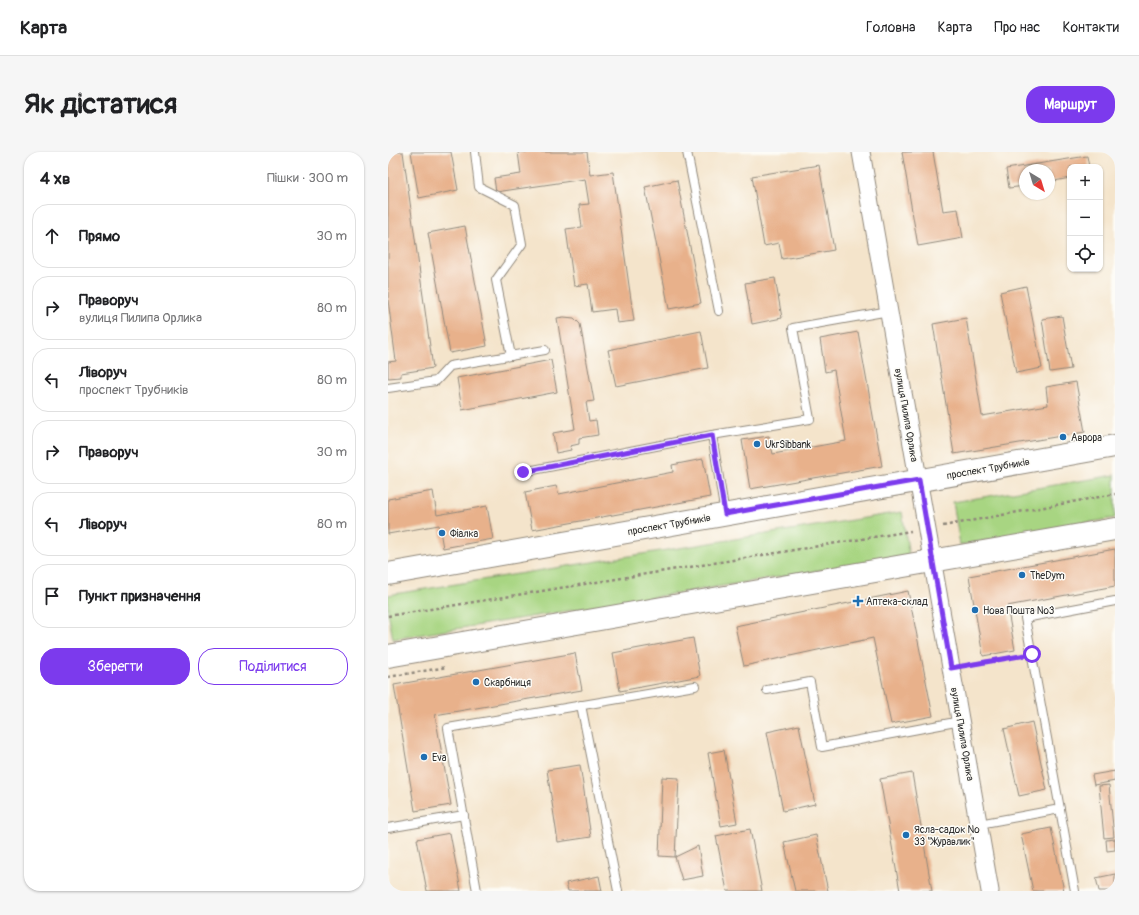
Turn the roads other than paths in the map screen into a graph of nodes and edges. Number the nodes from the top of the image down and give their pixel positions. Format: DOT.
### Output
graph roads {
  1 [pos="475,152"];
  2 [pos="687,152"];
  3 [pos="861,152"];
  4 [pos="719,311"];
  5 [pos="889,312"];
  6 [pos="545,350"];
  7 [pos="511,356"];
  8 [pos="388,388"];
  9 [pos="712,435"];
  10 [pos="1115,446"];
  11 [pos="523,472"];
  12 [pos="919,480"];
  13 [pos="725,514"];
  14 [pos="1115,529"];
  15 [pos="933,561"];
  16 [pos="388,574"];
  17 [pos="1115,601"];
  18 [pos="388,656"];
  19 [pos="695,686"];
  20 [pos="767,690"];
  21 [pos="581,705"];
  22 [pos="961,721"];
  23 [pos="1060,809"];
  24 [pos="464,815"];
  25 [pos="979,824"];
  26 [pos="388,828"];
  27 [pos="477,891"];
  28 [pos="618,891"];
  29 [pos="990,891"];
  30 [pos="1075,891"];
  1 -- 7 [label="lane"];
  2 -- 4 [label="lane"];
  3 -- 5 [label="street, вулиця Пилипа Орлика"];
  5 -- 9 [label="lane"];
  5 -- 12 [label="street, вулиця Пилипа Орлика"];
  6 -- 7 [label="lane"];
  7 -- 8 [label="lane"];
  9 -- 11 [label="lane"];
  9 -- 13 [label="lane"];
  10 -- 12 [label="main road, проспект Трубників"];
  12 -- 13 [label="main road, проспект Трубників"];
  12 -- 15 [label="street, вулиця Пилипа Орлика"];
  13 -- 16 [label="main road, проспект Трубників"];
  14 -- 15 [label="main road"];
  15 -- 18 [label="main road"];
  15 -- 22 [label="street, вулиця Пилипа Орлика"];
  17 -- 23 [label="lane"];
  19 -- 21 [label="lane"];
  20 -- 22 [label="lane"];
  21 -- 24 [label="lane"];
  21 -- 28 [label="lane"];
  22 -- 25 [label="street, вулиця Пилипа Орлика"];
  23 -- 25 [label="lane"];
  23 -- 30 [label="lane"];
  24 -- 26 [label="lane"];
  24 -- 27 [label="lane"];
  25 -- 29 [label="street, вулиця Пилипа Орлика"];
}
